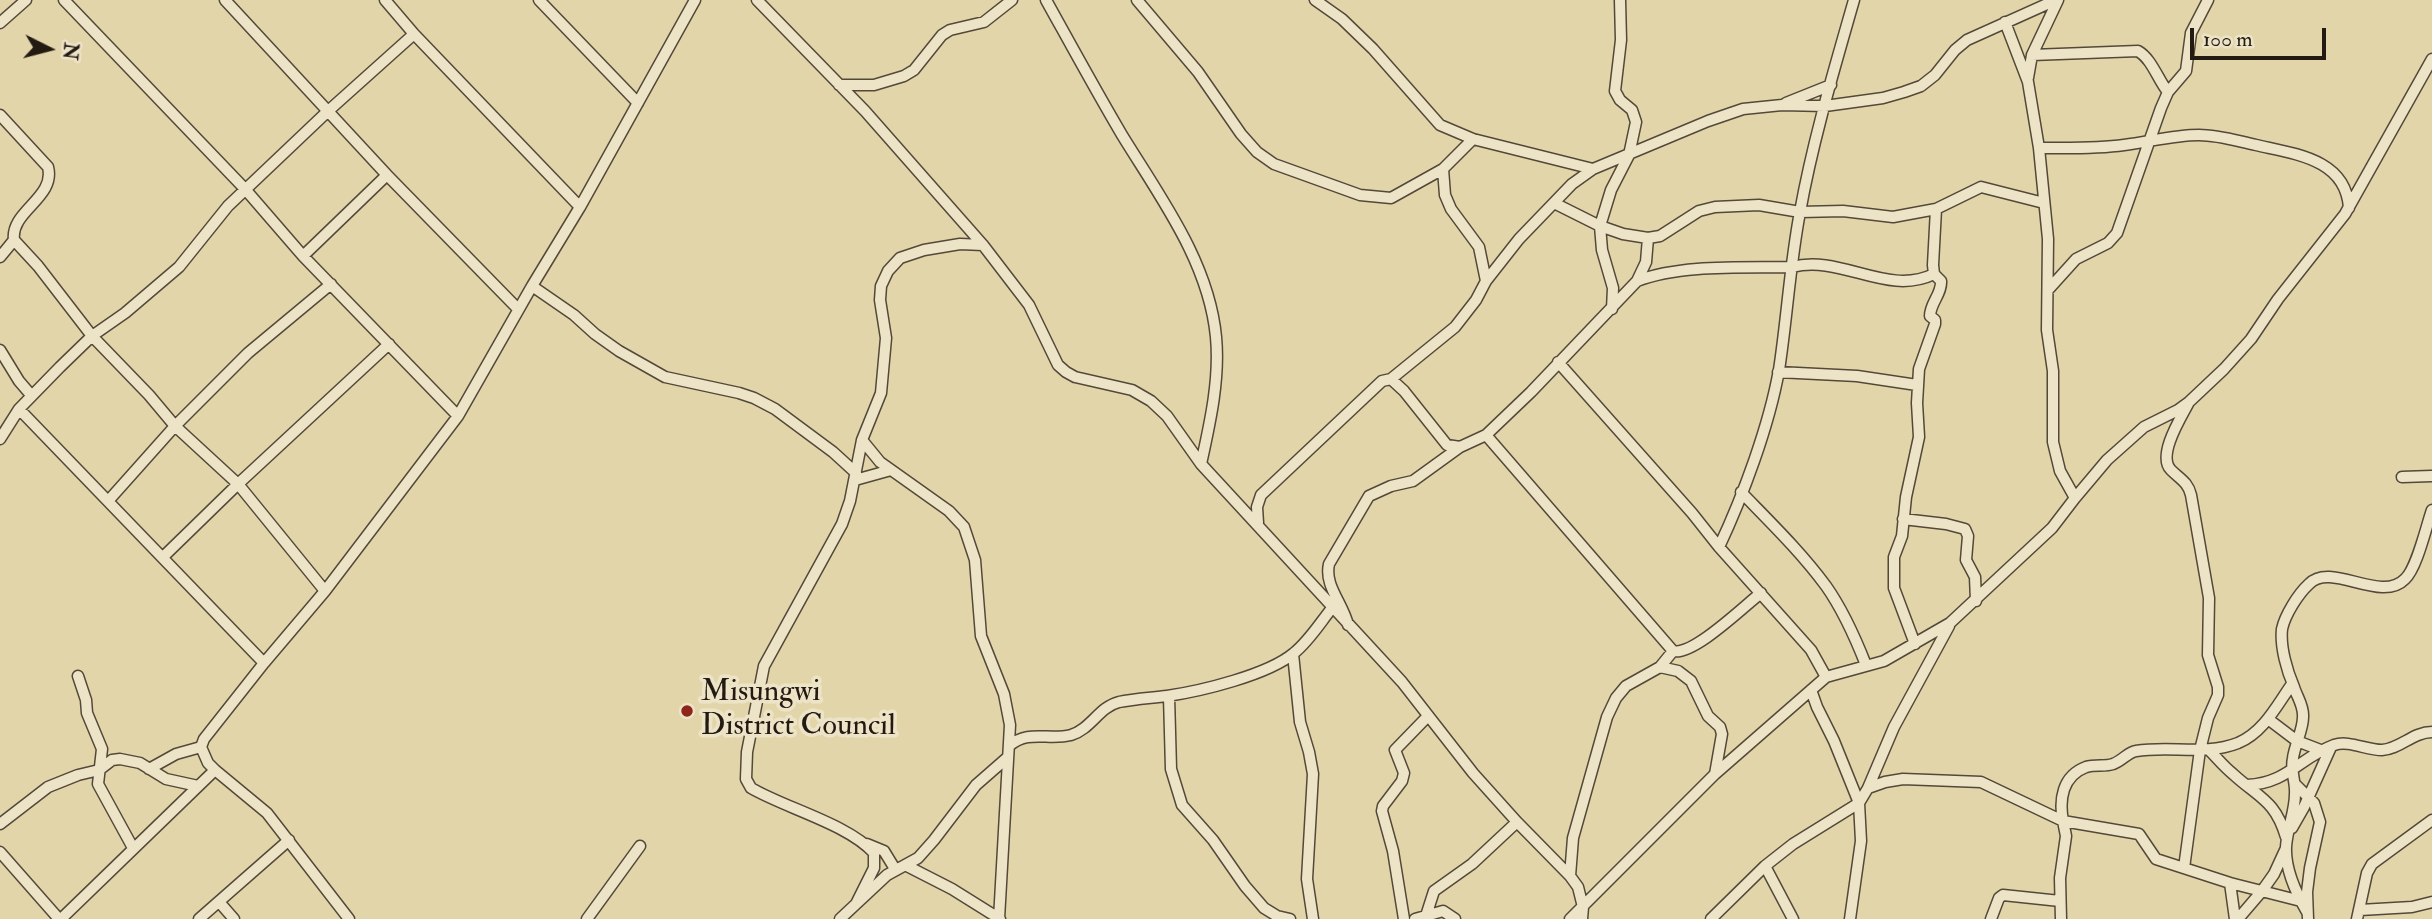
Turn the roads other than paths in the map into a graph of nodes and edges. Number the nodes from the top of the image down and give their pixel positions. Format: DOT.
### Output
graph roads {
  1 [pos="26,0"];
  2 [pos="64,0"];
  3 [pos="225,0"];
  4 [pos="385,0"];
  5 [pos="540,0"];
  6 [pos="695,0"];
  7 [pos="757,0"];
  8 [pos="1012,0"];
  9 [pos="1046,0"];
  10 [pos="1138,0"];
  11 [pos="1315,0"];
  12 [pos="1620,0"];
  13 [pos="1854,0"];
  14 [pos="2057,0"];
  15 [pos="2208,0"];
  16 [pos="2005,22"];
  17 [pos="0,23"];
  18 [pos="414,34"];
  19 [pos="2032,55"];
  20 [pos="2432,59"];
  21 [pos="2028,82"];
  22 [pos="839,85"];
  23 [pos="1831,85"];
  24 [pos="2168,92"];
  25 [pos="638,103"];
  26 [pos="1782,105"];
  27 [pos="1825,106"];
  28 [pos="327,112"];
  29 [pos="0,115"];
  30 [pos="1473,139"];
  31 [pos="2149,140"];
  32 [pos="2039,148"];
  33 [pos="1629,155"];
  34 [pos="1443,169"];
  35 [pos="1592,169"];
  36 [pos="387,175"];
  37 [pos="245,189"];
  38 [pos="1554,202"];
  39 [pos="2045,203"];
  40 [pos="580,207"];
  41 [pos="2349,208"];
  42 [pos="1936,209"];
  43 [pos="1800,212"];
  44 [pos="1600,226"];
  45 [pos="1648,238"];
  46 [pos="14,240"];
  47 [pos="982,245"];
  48 [pos="303,256"];
  49 [pos="0,257"];
  50 [pos="1792,267"];
  51 [pos="1934,274"];
  52 [pos="1486,281"];
  53 [pos="1637,281"];
  54 [pos="331,284"];
  55 [pos="532,286"];
  56 [pos="2048,290"];
  57 [pos="518,309"];
  58 [pos="1612,309"];
  59 [pos="92,336"];
  60 [pos="389,344"];
  61 [pos="0,350"];
  62 [pos="1558,362"];
  63 [pos="1778,372"];
  64 [pos="1391,379"];
  65 [pos="1917,385"];
  66 [pos="31,395"];
  67 [pos="2189,402"];
  68 [pos="19,409"];
  69 [pos="458,416"];
  70 [pos="175,426"];
  71 [pos="1486,435"];
  72 [pos="0,439"];
  73 [pos="862,440"];
  74 [pos="1460,447"];
  75 [pos="1201,464"];
  76 [pos="891,470"];
  77 [pos="2432,476"];
  78 [pos="856,477"];
  79 [pos="2402,477"];
  80 [pos="237,484"];
  81 [pos="1741,492"];
  82 [pos="2075,498"];
  83 [pos="109,500"];
  84 [pos="2432,510"];
  85 [pos="1903,519"];
  86 [pos="1258,524"];
  87 [pos="1719,547"];
  88 [pos="163,558"];
  89 [pos="325,591"];
  90 [pos="1761,593"];
  91 [pos="1976,601"];
  92 [pos="1332,608"];
  93 [pos="1950,623"];
  94 [pos="1348,625"];
  95 [pos="1915,644"];
  96 [pos="1673,651"];
  97 [pos="1293,654"];
  98 [pos="264,663"];
  99 [pos="1866,665"];
  100 [pos="1660,667"];
  101 [pos="78,677"];
  102 [pos="1826,677"];
  103 [pos="2292,684"];
  104 [pos="1811,690"];
  105 [pos="1169,696"];
  106 [pos="1427,716"];
  107 [pos="2269,719"];
  108 [pos="2432,732"];
  109 [pos="2297,741"];
  110 [pos="201,747"];
  111 [pos="2327,749"];
  112 [pos="2205,750"];
  113 [pos="1009,751"];
  114 [pos="149,769"];
  115 [pos="2291,769"];
  116 [pos="99,770"];
  117 [pos="215,770"];
  118 [pos="1715,774"];
  119 [pos="2295,784"];
  120 [pos="2247,785"];
  121 [pos="198,786"];
  122 [pos="1868,788"];
  123 [pos="2309,796"];
  124 [pos="1859,803"];
  125 [pos="2432,820"];
  126 [pos="2063,821"];
  127 [pos="1517,822"];
  128 [pos="0,824"];
  129 [pos="289,840"];
  130 [pos="2287,841"];
  131 [pos="866,844"];
  132 [pos="640,846"];
  133 [pos="133,848"];
  134 [pos="0,852"];
  135 [pos="1765,866"];
  136 [pos="900,867"];
  137 [pos="2185,868"];
  138 [pos="1570,876"];
  139 [pos="2230,883"];
  140 [pos="2262,891"];
  141 [pos="2060,901"];
  142 [pos="2301,901"];
  143 [pos="858,902"];
  144 [pos="2432,902"];
  145 [pos="220,903"];
  146 [pos="1583,907"];
  147 [pos="2358,914"];
  148 [pos="2308,915"];
  149 [pos="1275,917"];
  150 [pos="1426,917"];
  151 [pos="2061,918"];
  152 [pos="60,919"];
  153 [pos="199,919"];
  154 [pos="234,919"];
  155 [pos="348,919"];
  156 [pos="587,919"];
  157 [pos="839,919"];
  158 [pos="999,919"];
  159 [pos="1290,919"];
  160 [pos="1313,919"];
  161 [pos="1404,919"];
  162 [pos="1415,919"];
  163 [pos="1455,919"];
  164 [pos="1570,919"];
  165 [pos="1582,919"];
  166 [pos="1711,919"];
  167 [pos="1793,919"];
  168 [pos="1848,919"];
  169 [pos="1991,919"];
  170 [pos="2236,919"];
  1 -- 17 [label="street"];
  2 -- 37 [label="street"];
  3 -- 28 [label="street"];
  4 -- 18 [label="street"];
  5 -- 25 [label="street"];
  6 -- 25 [label="street"];
  7 -- 22 [label="street"];
  8 -- 22 [label="street"];
  9 -- 75 [label="street"];
  10 -- 34 [label="street"];
  11 -- 30 [label="street"];
  12 -- 33 [label="street"];
  13 -- 23 [label="street"];
  14 -- 16 [label="street"];
  14 -- 19 [label="street"];
  15 -- 24 [label="street"];
  16 -- 21 [label="street"];
  16 -- 27 [label="street"];
  18 -- 28 [label="street"];
  18 -- 40 [label="street"];
  19 -- 21 [label="street"];
  19 -- 24 [label="street"];
  20 -- 41 [label="street"];
  21 -- 32 [label="street"];
  22 -- 47 [label="street"];
  23 -- 26 [label="street"];
  23 -- 27 [label="street"];
  24 -- 31 [label="street"];
  25 -- 40 [label="street"];
  26 -- 27 [label="street"];
  26 -- 33 [label="street"];
  27 -- 43 [label="street"];
  28 -- 36 [label="street"];
  28 -- 37 [label="street"];
  29 -- 46 [label="street"];
  30 -- 34 [label="street"];
  30 -- 35 [label="street"];
  31 -- 32 [label="street"];
  31 -- 41 [label="street"];
  31 -- 56 [label="street"];
  32 -- 39 [label="street"];
  33 -- 35 [label="street"];
  33 -- 44 [label="street"];
  34 -- 52 [label="street"];
  35 -- 38 [label="street"];
  36 -- 48 [label="street"];
  36 -- 57 [label="street"];
  37 -- 48 [label="street"];
  37 -- 59 [label="street"];
  38 -- 44 [label="street"];
  38 -- 52 [label="street"];
  39 -- 42 [label="street"];
  39 -- 56 [label="street"];
  40 -- 55 [label="street"];
  41 -- 67 [label="street"];
  42 -- 43 [label="street"];
  42 -- 51 [label="street"];
  43 -- 45 [label="street"];
  43 -- 50 [label="street"];
  44 -- 45 [label="street"];
  44 -- 58 [label="street"];
  45 -- 53 [label="street"];
  46 -- 49 [label="street"];
  46 -- 59 [label="street"];
  47 -- 73 [label="street"];
  47 -- 75 [label="street"];
  48 -- 54 [label="street"];
  50 -- 51 [label="street"];
  50 -- 53 [label="street"];
  50 -- 63 [label="street"];
  51 -- 65 [label="street"];
  52 -- 64 [label="street"];
  53 -- 58 [label="street"];
  54 -- 60 [label="street"];
  54 -- 70 [label="street"];
  55 -- 57 [label="street"];
  55 -- 78 [label="street"];
  56 -- 82 [label="street"];
  57 -- 69 [label="street"];
  58 -- 62 [label="street"];
  59 -- 66 [label="street"];
  59 -- 70 [label="street"];
  60 -- 69 [label="street"];
  60 -- 80 [label="street"];
  61 -- 66 [label="street"];
  62 -- 71 [label="street"];
  62 -- 87 [label="street"];
  63 -- 65 [label="street"];
  63 -- 81 [label="street"];
  64 -- 74 [label="street"];
  64 -- 86 [label="street"];
  65 -- 85 [label="street"];
  66 -- 68 [label="street"];
  67 -- 82 [label="street"];
  67 -- 112 [label="street"];
  68 -- 72 [label="street"];
  68 -- 83 [label="street"];
  69 -- 89 [label="street"];
  70 -- 80 [label="street"];
  70 -- 83 [label="street"];
  71 -- 74 [label="street"];
  71 -- 96 [label="street"];
  73 -- 76 [label="street"];
  73 -- 78 [label="street"];
  74 -- 94 [label="street"];
  75 -- 86 [label="street"];
  76 -- 78 [label="street"];
  76 -- 113 [label="street"];
  77 -- 79 [label="street"];
  78 -- 131 [label="street"];
  80 -- 88 [label="street"];
  80 -- 89 [label="street"];
  81 -- 87 [label="street"];
  81 -- 99 [label="street"];
  82 -- 91 [label="street"];
  83 -- 88 [label="street"];
  84 -- 103 [label="street"];
  85 -- 91 [label="street"];
  85 -- 95 [label="street"];
  86 -- 92 [label="street"];
  87 -- 90 [label="street"];
  88 -- 98 [label="street"];
  89 -- 98 [label="street"];
  90 -- 96 [label="street"];
  90 -- 102 [label="street"];
  91 -- 93 [label="street"];
  92 -- 94 [label="street"];
  92 -- 97 [label="street"];
  93 -- 95 [label="street"];
  93 -- 122 [label="street"];
  94 -- 106 [label="street"];
  95 -- 99 [label="street"];
  96 -- 100 [label="street"];
  97 -- 105 [label="street"];
  97 -- 160 [label="street"];
  98 -- 110 [label="street"];
  99 -- 102 [label="street"];
  100 -- 118 [label="street"];
  100 -- 138 [label="street"];
  101 -- 116 [label="street"];
  102 -- 104 [label="street"];
  103 -- 107 [label="street"];
  103 -- 109 [label="street"];
  104 -- 118 [label="street"];
  104 -- 124 [label="street"];
  105 -- 113 [label="street"];
  105 -- 149 [label="street"];
  106 -- 127 [label="street"];
  106 -- 161 [label="street"];
  107 -- 109 [label="street"];
  107 -- 112 [label="street"];
  108 -- 111 [label="street"];
  109 -- 111 [label="street"];
  109 -- 115 [label="street"];
  110 -- 114 [label="street"];
  110 -- 117 [label="street"];
  111 -- 115 [label="street"];
  111 -- 123 [label="street"];
  112 -- 120 [label="street"];
  112 -- 126 [label="street"];
  112 -- 137 [label="street"];
  113 -- 136 [label="street"];
  113 -- 158 [label="street"];
  114 -- 116 [label="street"];
  114 -- 121 [label="street"];
  115 -- 119 [label="street"];
  115 -- 120 [label="street"];
  116 -- 128 [label="street"];
  116 -- 133 [label="street"];
  117 -- 121 [label="street"];
  117 -- 129 [label="street"];
  118 -- 146 [label="street"];
  119 -- 123 [label="street"];
  119 -- 130 [label="street"];
  120 -- 130 [label="street"];
  121 -- 133 [label="street"];
  122 -- 124 [label="street"];
  122 -- 126 [label="street"];
  123 -- 130 [label="street"];
  123 -- 148 [label="street"];
  124 -- 135 [label="street"];
  124 -- 168 [label="street"];
  125 -- 147 [label="street"];
  126 -- 137 [label="street"];
  126 -- 141 [label="street"];
  127 -- 138 [label="street"];
  127 -- 150 [label="street"];
  129 -- 145 [label="street"];
  129 -- 155 [label="street"];
  130 -- 140 [label="street"];
  130 -- 142 [label="street"];
  131 -- 136 [label="street"];
  131 -- 143 [label="street"];
  132 -- 156 [label="street"];
  133 -- 152 [label="street"];
  134 -- 152 [label="street"];
  135 -- 166 [label="street"];
  135 -- 167 [label="street"];
  136 -- 143 [label="street"];
  136 -- 158 [label="street"];
  137 -- 139 [label="street"];
  138 -- 146 [label="street"];
  139 -- 140 [label="street"];
  139 -- 170 [label="street"];
  140 -- 142 [label="street"];
  140 -- 170 [label="street"];
  141 -- 151 [label="street"];
  141 -- 169 [label="street"];
  142 -- 148 [label="street"];
  143 -- 157 [label="street"];
  144 -- 147 [label="street"];
  145 -- 153 [label="street"];
  145 -- 154 [label="street"];
  146 -- 164 [label="street"];
  146 -- 165 [label="street"];
  149 -- 159 [label="street"];
  150 -- 162 [label="street"];
  150 -- 163 [label="street"];
}
